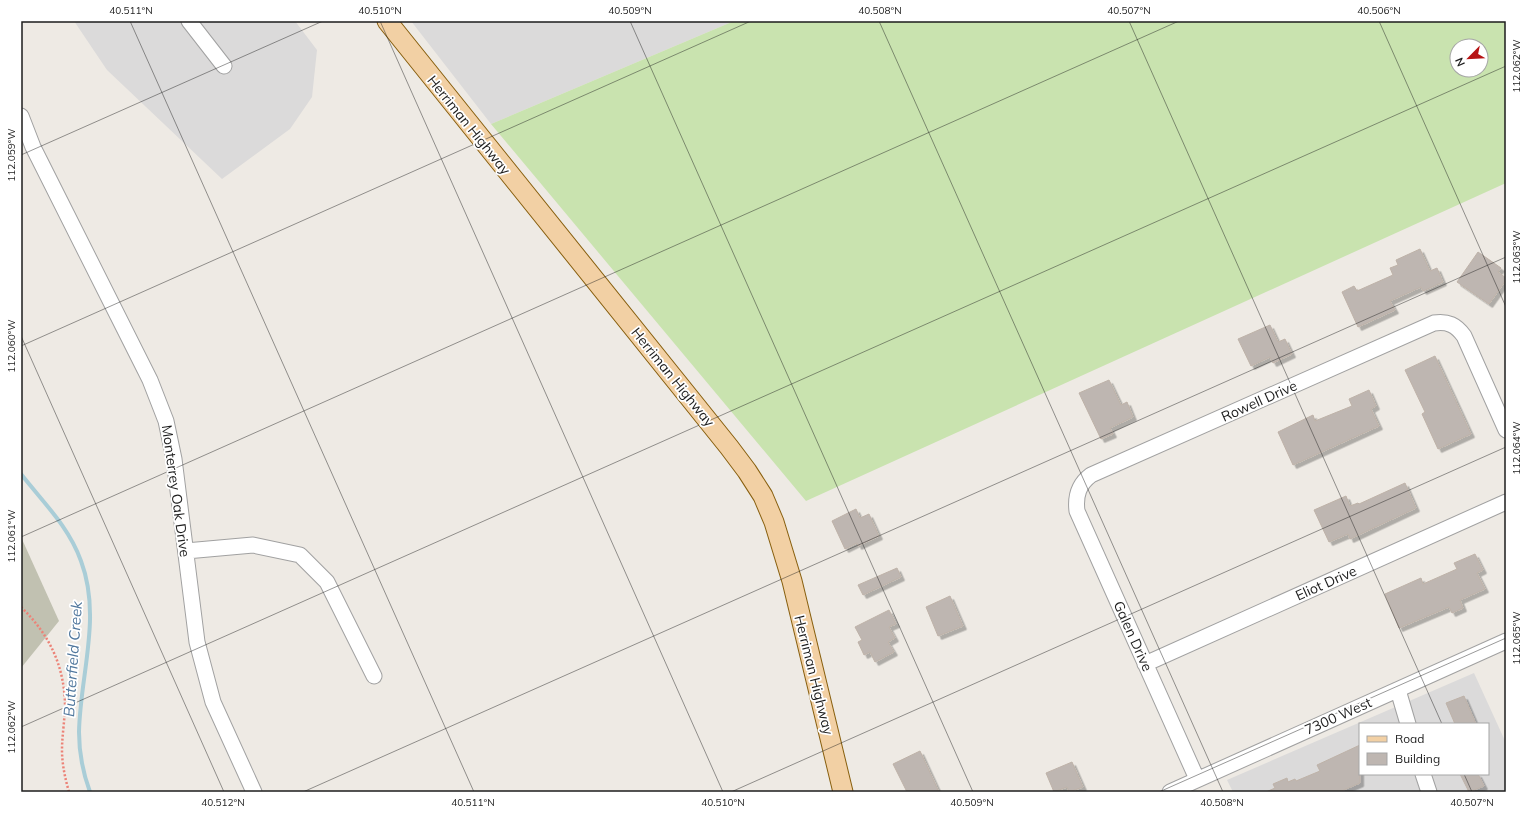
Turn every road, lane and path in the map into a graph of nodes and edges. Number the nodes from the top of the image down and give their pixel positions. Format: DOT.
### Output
graph roads {
  1 [pos="189,21"];
  2 [pos="387,21"];
  3 [pos="224,66"];
  4 [pos="21,116"];
  5 [pos="1506,430"];
  6 [pos="1078,492"];
  7 [pos="1506,502"];
  8 [pos="186,551"];
  9 [pos="21,606"];
  10 [pos="1506,642"];
  11 [pos="1145,664"];
  12 [pos="374,676"];
  13 [pos="1398,690"];
  14 [pos="1408,723"];
  15 [pos="1423,775"];
  16 [pos="1198,779"];
  17 [pos="69,792"];
  18 [pos="254,792"];
  19 [pos="843,792"];
  20 [pos="1170,792"];
  21 [pos="1429,792"];
  1 -- 3 [label="street"];
  2 -- 19 [label="main road, Herriman Highway"];
  4 -- 8 [label="street, Monterrey Oak Drive"];
  5 -- 6 [label="street, Rowell Drive"];
  6 -- 11 [label="street, Galen Drive"];
  7 -- 11 [label="street, Eliot Drive"];
  8 -- 12 [label="street"];
  8 -- 18 [label="street, Monterrey Oak Drive"];
  9 -- 17 [label="path"];
  10 -- 13 [label="street, 7300 West"];
  11 -- 16 [label="street, Galen Drive"];
  13 -- 14 [label="street"];
  13 -- 16 [label="street, 7300 West"];
  15 -- 21 [label="street"];
  16 -- 20 [label="street, 7300 West"];
}
